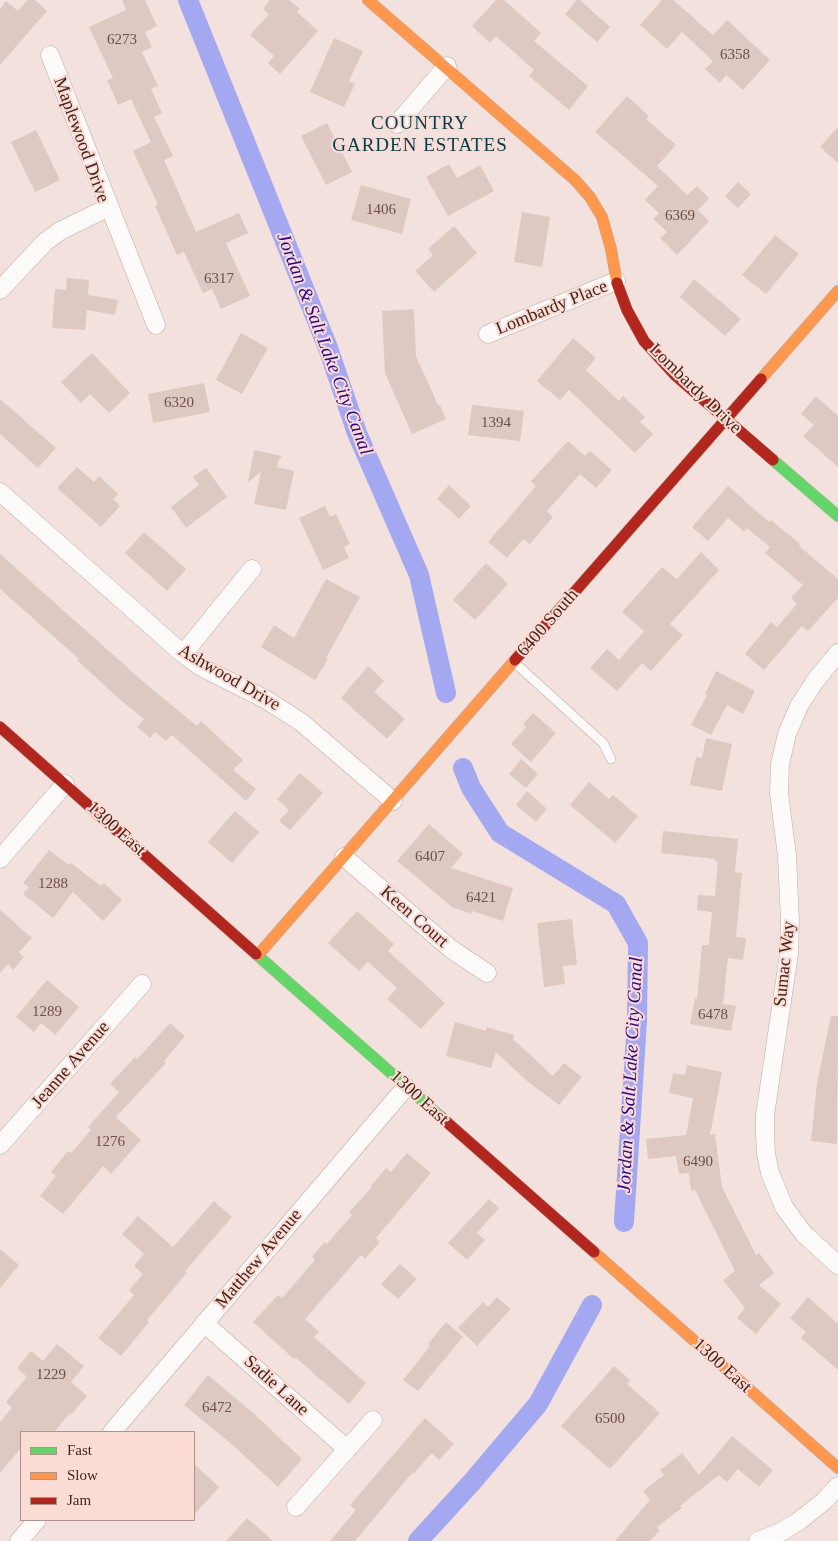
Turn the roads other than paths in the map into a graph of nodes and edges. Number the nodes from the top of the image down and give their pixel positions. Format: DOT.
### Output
graph roads {
  1 [pos="368,0"];
  2 [pos="50,55"];
  3 [pos="446,66"];
  4 [pos="397,124"];
  5 [pos="109,207"];
  6 [pos="616,281"];
  7 [pos="0,290"];
  8 [pos="838,291"];
  9 [pos="156,325"];
  10 [pos="488,334"];
  11 [pos="726,420"];
  12 [pos="0,492"];
  13 [pos="838,516"];
  14 [pos="252,569"];
  15 [pos="838,653"];
  16 [pos="183,654"];
  17 [pos="514,662"];
  18 [pos="0,727"];
  19 [pos="611,759"];
  20 [pos="65,784"];
  21 [pos="393,801"];
  22 [pos="344,857"];
  23 [pos="0,859"];
  24 [pos="258,955"];
  25 [pos="487,973"];
  26 [pos="142,984"];
  27 [pos="406,1087"];
  28 [pos="0,1145"];
  29 [pos="838,1265"];
  30 [pos="204,1323"];
  31 [pos="373,1420"];
  32 [pos="113,1431"];
  33 [pos="347,1449"];
  34 [pos="838,1468"];
  35 [pos="838,1486"];
  36 [pos="296,1507"];
  37 [pos="36,1521"];
  38 [pos="19,1541"];
  39 [pos="758,1541"];
  1 -- 3 [label="street, Lombardy Drive"];
  2 -- 5 [label="street, Maplewood Drive"];
  3 -- 4 [label="street"];
  3 -- 6 [label="street, Lombardy Drive"];
  5 -- 7 [label="street, Maplewood Drive"];
  5 -- 9 [label="street"];
  6 -- 10 [label="street, Lombardy Place"];
  6 -- 11 [label="street, Lombardy Drive"];
  8 -- 11 [label="street, 6400 South"];
  11 -- 13 [label="street, Lombardy Drive"];
  11 -- 17 [label="street, 6400 South"];
  12 -- 16 [label="street, Ashwood Drive"];
  14 -- 16 [label="street"];
  15 -- 29 [label="street, Sumac Way"];
  16 -- 21 [label="street, Ashwood Drive"];
  17 -- 19 [label="lane"];
  17 -- 21 [label="street, 6400 South"];
  18 -- 20 [label="street, 1300 East"];
  20 -- 23 [label="street"];
  20 -- 24 [label="street, 1300 East"];
  21 -- 22 [label="street, 6400 South"];
  22 -- 24 [label="street, 6400 South"];
  22 -- 25 [label="street, Keen Court"];
  24 -- 27 [label="street, 1300 East"];
  26 -- 28 [label="street, Jeanne Avenue"];
  27 -- 30 [label="street, Matthew Avenue"];
  27 -- 34 [label="street, 1300 East"];
  30 -- 32 [label="street, Matthew Avenue"];
  30 -- 33 [label="street, Sadie Lane"];
  31 -- 33 [label="street"];
  33 -- 36 [label="street"];
  35 -- 39 [label="street"];
  37 -- 38 [label="street"];
}
